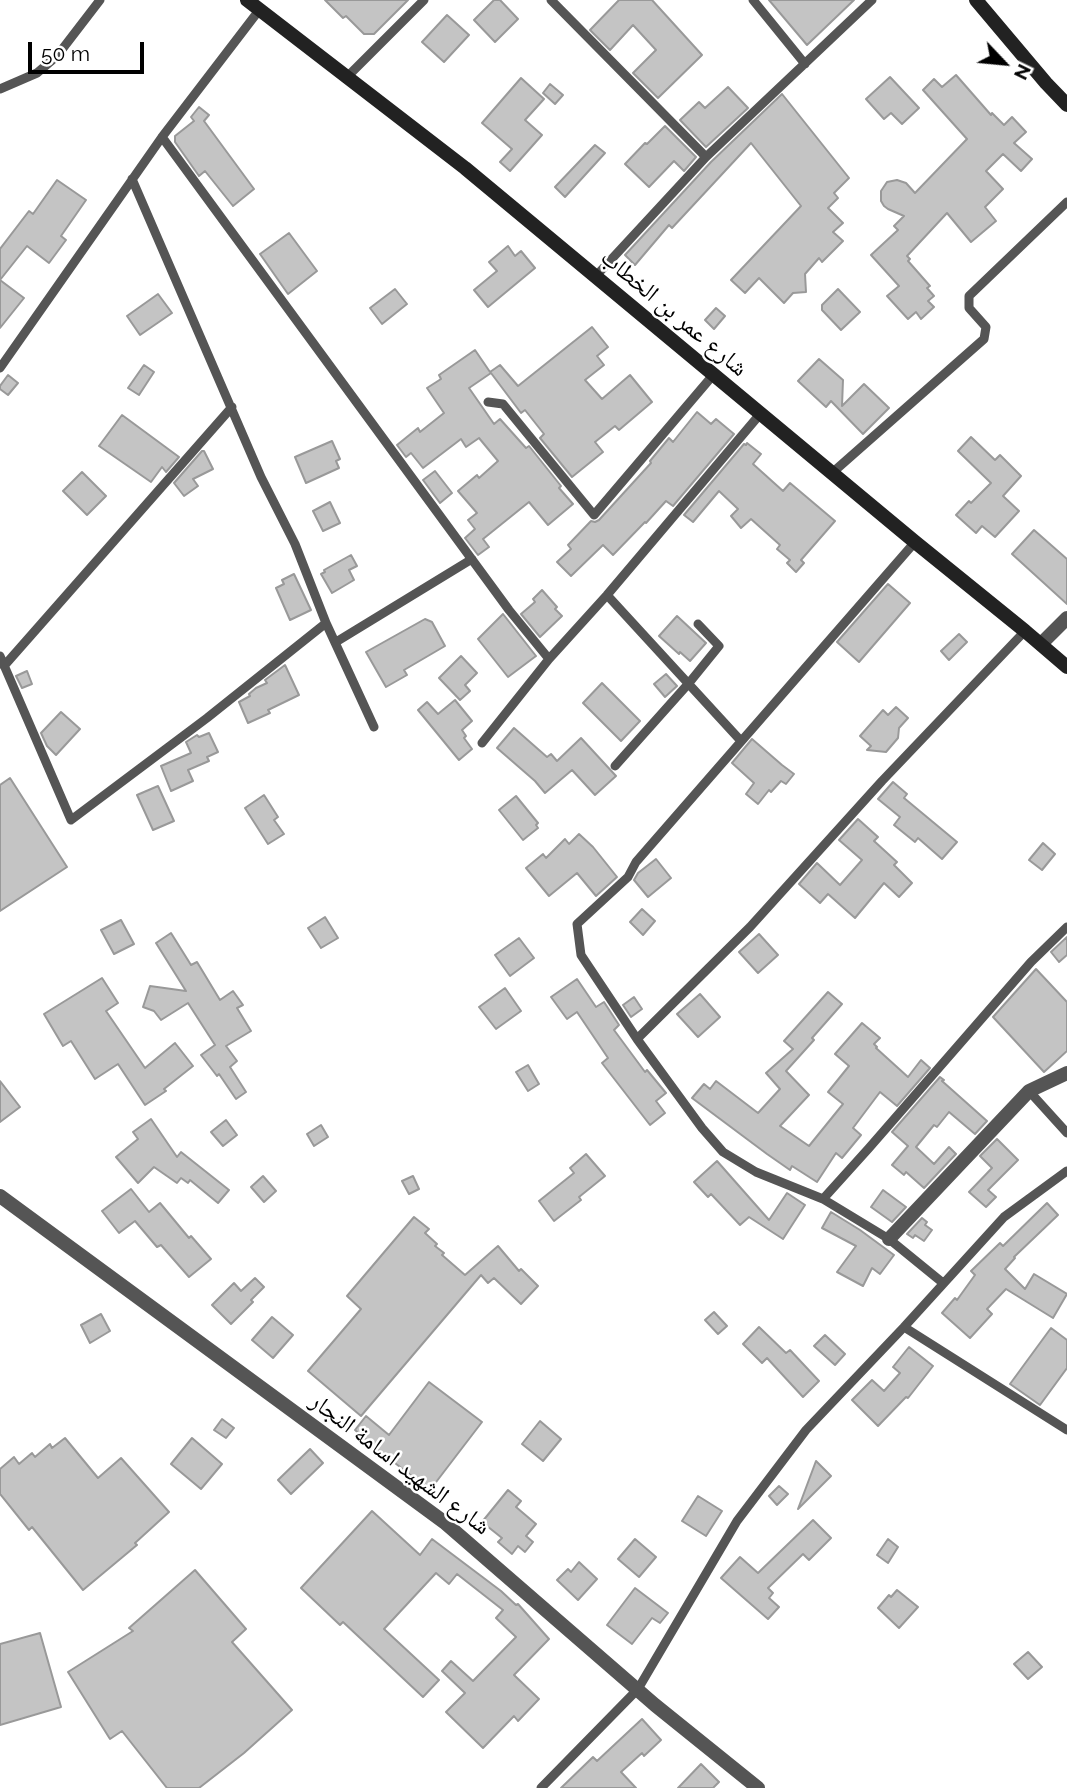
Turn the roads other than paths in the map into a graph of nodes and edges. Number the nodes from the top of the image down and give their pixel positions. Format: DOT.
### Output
graph roads {
  1 [pos="100,0"];
  2 [pos="247,0"];
  3 [pos="424,0"];
  4 [pos="551,0"];
  5 [pos="753,0"];
  6 [pos="872,0"];
  7 [pos="979,1"];
  8 [pos="260,9"];
  9 [pos="805,64"];
  10 [pos="348,77"];
  11 [pos="0,89"];
  12 [pos="1067,105"];
  13 [pos="162,137"];
  14 [pos="706,158"];
  15 [pos="132,179"];
  16 [pos="1067,202"];
  17 [pos="595,277"];
  18 [pos="0,368"];
  19 [pos="714,374"];
  20 [pos="488,402"];
  21 [pos="232,407"];
  22 [pos="761,413"];
  23 [pos="832,473"];
  24 [pos="915,542"];
  25 [pos="472,559"];
  26 [pos="607,595"];
  27 [pos="1067,618"];
  28 [pos="326,623"];
  29 [pos="698,624"];
  30 [pos="1025,631"];
  31 [pos="335,642"];
  32 [pos="1041,644"];
  33 [pos="0,656"];
  34 [pos="549,659"];
  35 [pos="4,666"];
  36 [pos="1067,667"];
  37 [pos="689,683"];
  38 [pos="374,727"];
  39 [pos="741,741"];
  40 [pos="482,743"];
  41 [pos="615,766"];
  42 [pos="1067,927"];
  43 [pos="637,1039"];
  44 [pos="1067,1073"];
  45 [pos="1029,1091"];
  46 [pos="1067,1133"];
  47 [pos="1067,1171"];
  48 [pos="0,1196"];
  49 [pos="822,1199"];
  50 [pos="889,1239"];
  51 [pos="943,1283"];
  52 [pos="904,1326"];
  53 [pos="1067,1430"];
  54 [pos="638,1689"];
  55 [pos="541,1788"];
  56 [pos="758,1788"];
  1 -- 11 [label="lane"];
  2 -- 8 [label="main road, شارع عمر بن الخطاب"];
  3 -- 10 [label="lane"];
  4 -- 14 [label="lane"];
  5 -- 9 [label="lane"];
  6 -- 9 [label="lane"];
  7 -- 12 [label="main road"];
  8 -- 10 [label="main road, شارع عمر بن الخطاب"];
  8 -- 13 [label="lane"];
  9 -- 14 [label="lane"];
  10 -- 17 [label="main road, شارع عمر بن الخطاب"];
  13 -- 15 [label="lane"];
  13 -- 25 [label="lane"];
  14 -- 17 [label="lane"];
  15 -- 18 [label="lane"];
  15 -- 21 [label="lane"];
  16 -- 23 [label="lane"];
  17 -- 19 [label="main road, شارع عمر بن الخطاب"];
  19 -- 20 [label="lane"];
  19 -- 22 [label="main road, شارع عمر بن الخطاب"];
  21 -- 28 [label="lane"];
  21 -- 35 [label="lane"];
  22 -- 23 [label="main road, شارع عمر بن الخطاب"];
  22 -- 26 [label="lane"];
  23 -- 24 [label="main road, شارع عمر بن الخطاب"];
  24 -- 30 [label="main road, شارع عمر بن الخطاب"];
  24 -- 39 [label="lane"];
  25 -- 31 [label="lane"];
  25 -- 34 [label="lane"];
  26 -- 34 [label="lane"];
  26 -- 37 [label="lane"];
  27 -- 32 [label="street"];
  28 -- 31 [label="lane"];
  28 -- 35 [label="lane"];
  29 -- 37 [label="lane"];
  30 -- 32 [label="main road, شارع عمر بن الخطاب"];
  30 -- 43 [label="lane"];
  31 -- 38 [label="lane"];
  32 -- 36 [label="main road, شارع عمر بن الخطاب"];
  33 -- 35 [label="lane"];
  34 -- 40 [label="lane"];
  37 -- 39 [label="lane"];
  37 -- 41 [label="lane"];
  39 -- 43 [label="lane"];
  42 -- 49 [label="lane"];
  43 -- 49 [label="lane"];
  44 -- 45 [label="street"];
  45 -- 46 [label="lane"];
  45 -- 50 [label="street"];
  47 -- 51 [label="lane"];
  48 -- 54 [label="street, شارع الشهيد اسامة النجار"];
  49 -- 50 [label="lane"];
  50 -- 51 [label="lane"];
  51 -- 52 [label="lane"];
  52 -- 53 [label="lane"];
  52 -- 54 [label="lane"];
  54 -- 55 [label="lane"];
  54 -- 56 [label="street, شارع الشهيد اسامة النجار"];
}
